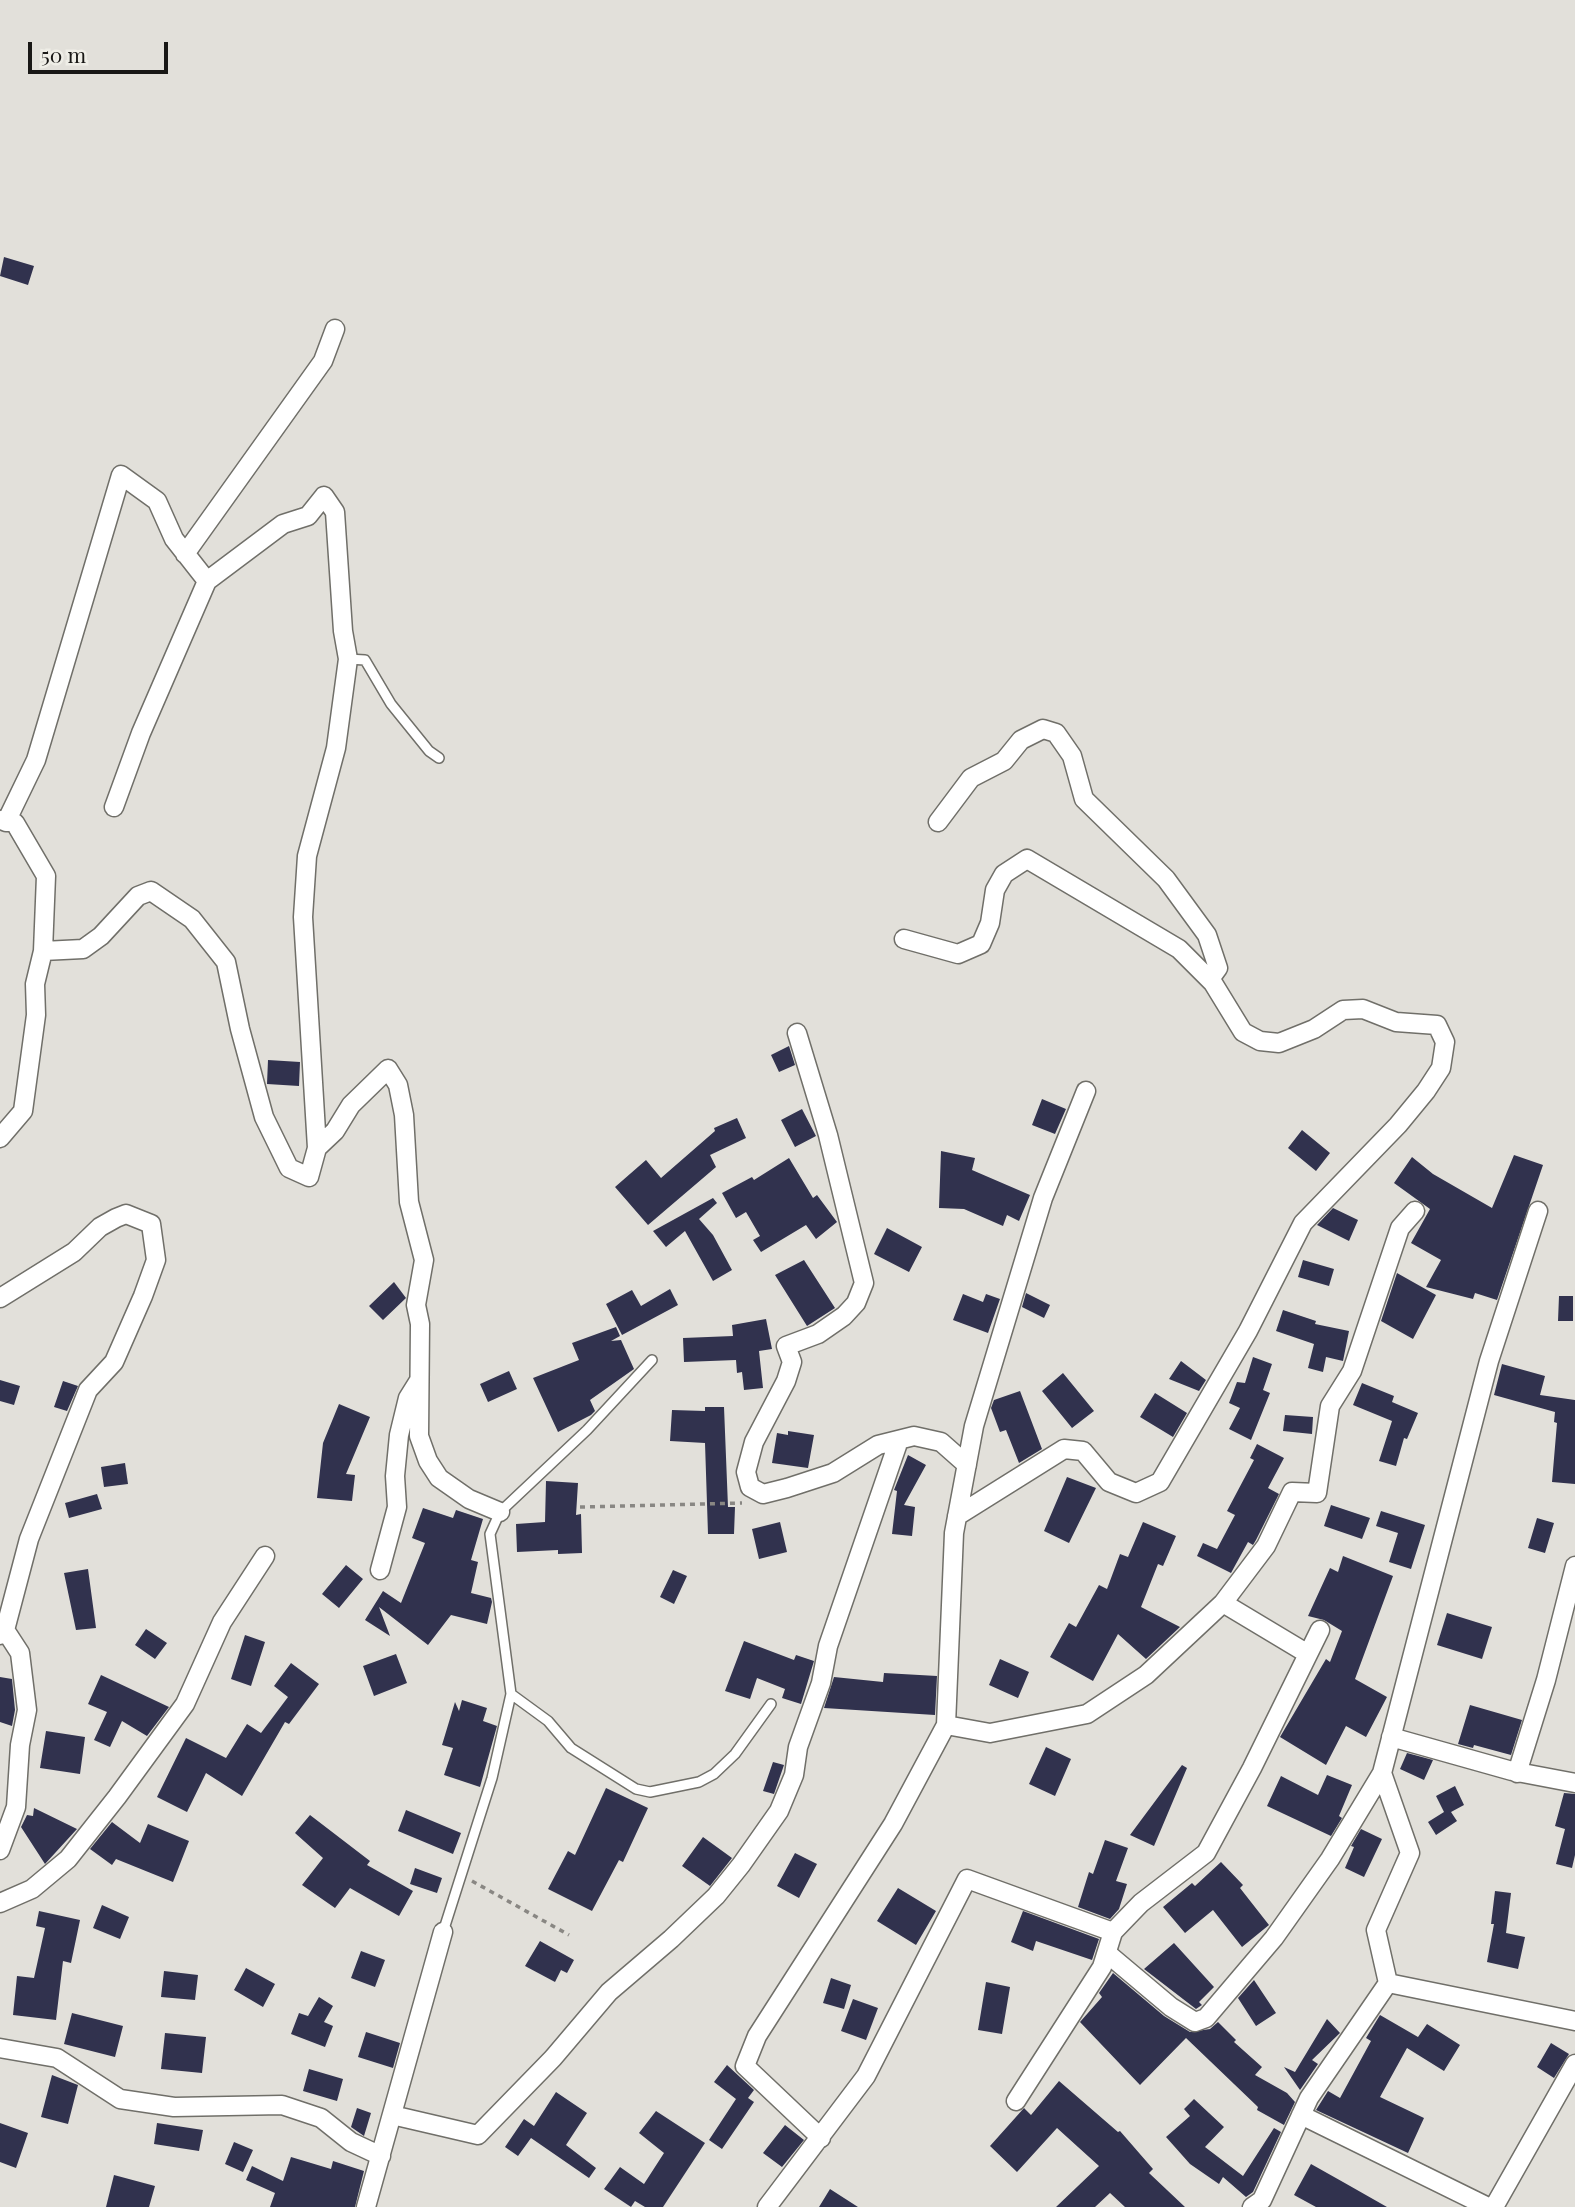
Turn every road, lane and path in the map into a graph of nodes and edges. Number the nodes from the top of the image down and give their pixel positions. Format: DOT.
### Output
graph roads {
  1 [pos="335,329"];
  2 [pos="185,554"];
  3 [pos="206,581"];
  4 [pos="348,659"];
  5 [pos="439,758"];
  6 [pos="114,807"];
  7 [pos="3,821"];
  8 [pos="938,822"];
  9 [pos="904,939"];
  10 [pos="43,951"];
  11 [pos="1210,979"];
  12 [pos="797,1033"];
  13 [pos="1086,1091"];
  14 [pos="0,1138"];
  15 [pos="317,1148"];
  16 [pos="1415,1211"];
  17 [pos="1538,1211"];
  18 [pos="0,1298"];
  19 [pos="652,1360"];
  20 [pos="419,1378"];
  21 [pos="899,1440"];
  22 [pos="967,1465"];
  23 [pos="763,1494"];
  24 [pos="580,1507"];
  25 [pos="500,1512"];
  26 [pos="957,1516"];
  27 [pos="265,1556"];
  28 [pos="1575,1566"];
  29 [pos="380,1570"];
  30 [pos="1223,1603"];
  31 [pos="1320,1630"];
  32 [pos="2,1632"];
  33 [pos="1308,1654"];
  34 [pos="511,1694"];
  35 [pos="771,1704"];
  36 [pos="946,1725"];
  37 [pos="1391,1737"];
  38 [pos="1382,1773"];
  39 [pos="1517,1773"];
  40 [pos="1575,1783"];
  41 [pos="0,1850"];
  42 [pos="461,1875"];
  43 [pos="0,1903"];
  44 [pos="443,1932"];
  45 [pos="1113,1933"];
  46 [pos="569,1934"];
  47 [pos="1108,1954"];
  48 [pos="1388,1983"];
  49 [pos="1575,2021"];
  50 [pos="0,2048"];
  51 [pos="1575,2064"];
  52 [pos="1016,2101"];
  53 [pos="392,2115"];
  54 [pos="1301,2115"];
  55 [pos="821,2138"];
  56 [pos="381,2156"];
  57 [pos="366,2207"];
  58 [pos="767,2207"];
  59 [pos="1252,2207"];
  60 [pos="1488,2207"];
  61 [pos="1494,2207"];
  1 -- 2 [label="street"];
  2 -- 3 [label="street"];
  2 -- 7 [label="street"];
  3 -- 4 [label="street"];
  3 -- 6 [label="street"];
  4 -- 5 [label="lane"];
  4 -- 15 [label="street"];
  7 -- 10 [label="street"];
  8 -- 11 [label="street"];
  9 -- 11 [label="street"];
  10 -- 14 [label="street"];
  10 -- 15 [label="street"];
  11 -- 26 [label="street"];
  12 -- 23 [label="street"];
  13 -- 22 [label="street"];
  15 -- 20 [label="street"];
  16 -- 30 [label="street"];
  17 -- 37 [label="street"];
  18 -- 32 [label="street"];
  19 -- 25 [label="lane"];
  20 -- 25 [label="street"];
  20 -- 29 [label="street"];
  21 -- 22 [label="street"];
  21 -- 23 [label="street"];
  21 -- 53 [label="street"];
  22 -- 26 [label="street"];
  23 -- 24 [label="path"];
  25 -- 34 [label="lane"];
  26 -- 36 [label="street"];
  27 -- 43 [label="street"];
  28 -- 39 [label="street"];
  30 -- 33 [label="street"];
  30 -- 36 [label="street"];
  31 -- 33 [label="street"];
  32 -- 41 [label="street"];
  33 -- 45 [label="street"];
  34 -- 35 [label="lane"];
  34 -- 42 [label="lane"];
  36 -- 55 [label="street"];
  37 -- 38 [label="street"];
  37 -- 39 [label="street"];
  38 -- 47 [label="street"];
  38 -- 48 [label="street"];
  39 -- 40 [label="street"];
  42 -- 44 [label="lane"];
  42 -- 46 [label="path"];
  44 -- 53 [label="street"];
  45 -- 47 [label="street"];
  45 -- 55 [label="street"];
  47 -- 52 [label="street"];
  48 -- 49 [label="street"];
  48 -- 54 [label="street"];
  50 -- 56 [label="street"];
  51 -- 61 [label="street"];
  53 -- 56 [label="street"];
  54 -- 59 [label="street"];
  54 -- 60 [label="street"];
  55 -- 58 [label="street"];
  56 -- 57 [label="street"];
}
